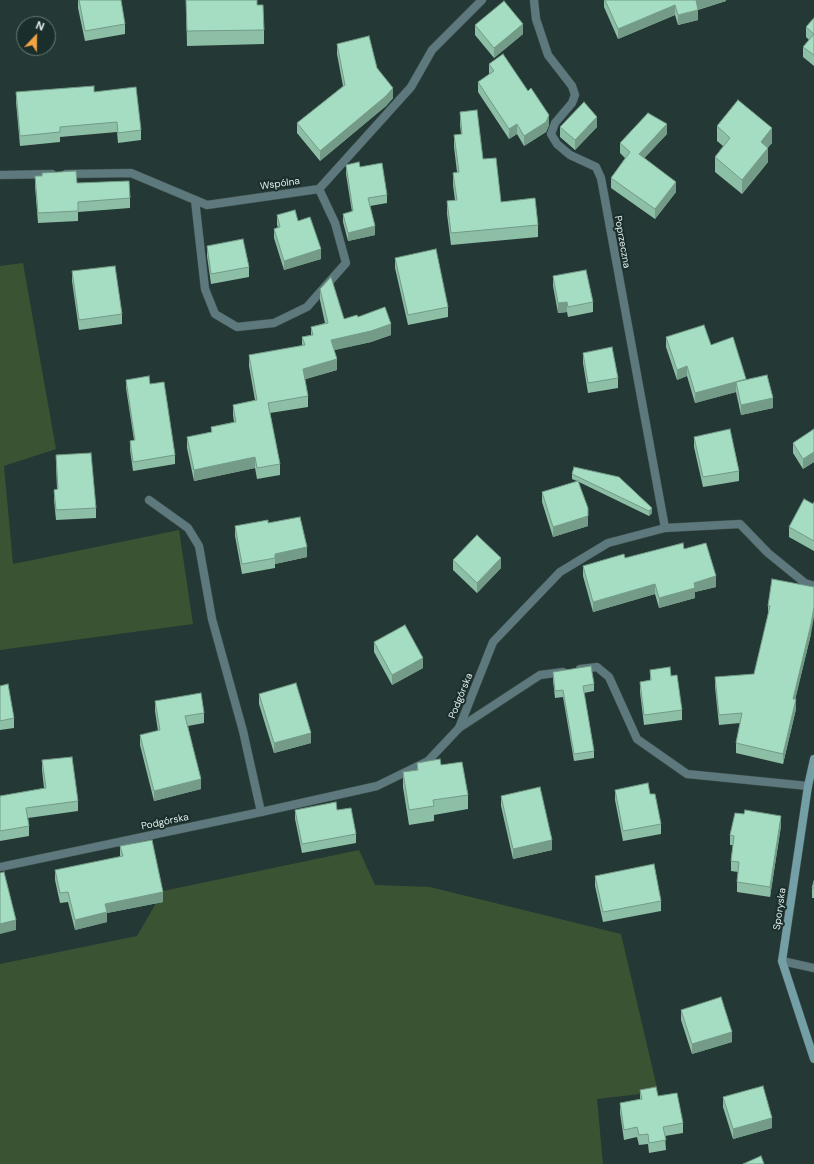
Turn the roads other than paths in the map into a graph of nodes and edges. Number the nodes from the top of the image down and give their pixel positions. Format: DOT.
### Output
graph roads {
  1 [pos="482,0"];
  2 [pos="534,0"];
  3 [pos="0,175"];
  4 [pos="319,189"];
  5 [pos="195,200"];
  6 [pos="149,500"];
  7 [pos="665,528"];
  8 [pos="814,586"];
  9 [pos="459,728"];
  10 [pos="814,759"];
  11 [pos="808,786"];
  12 [pos="261,812"];
  13 [pos="0,867"];
  14 [pos="782,961"];
  15 [pos="814,968"];
  16 [pos="814,1059"];
  1 -- 4 [label="street"];
  2 -- 7 [label="street, Poprzeczna"];
  3 -- 5 [label="street, Wspólna"];
  4 -- 5 [label="street, Wspólna"];
  4 -- 5 [label="street"];
  6 -- 12 [label="street"];
  7 -- 8 [label="street, Podgórska"];
  7 -- 9 [label="street, Podgórska"];
  9 -- 11 [label="street"];
  9 -- 12 [label="street, Podgórska"];
  10 -- 11 [label="street, Sporyska"];
  11 -- 14 [label="street, Sporyska"];
  12 -- 13 [label="street, Podgórska"];
  14 -- 15 [label="street"];
  14 -- 16 [label="street, Sporyska"];
}
